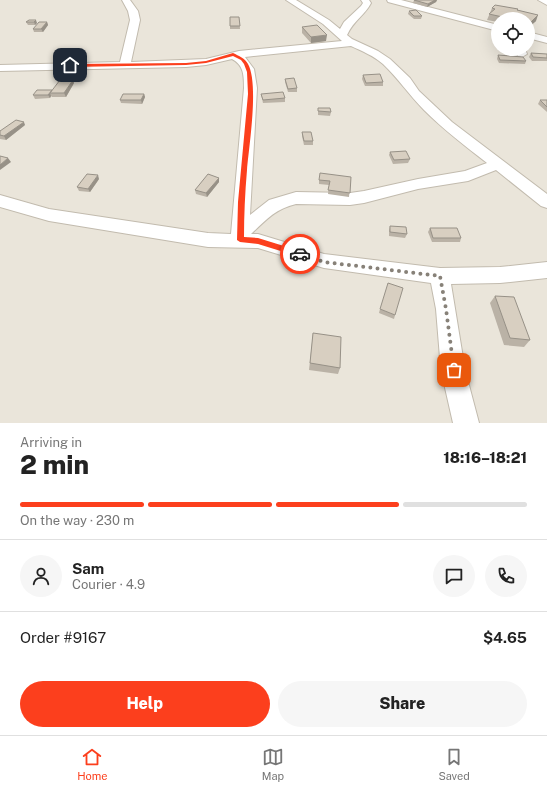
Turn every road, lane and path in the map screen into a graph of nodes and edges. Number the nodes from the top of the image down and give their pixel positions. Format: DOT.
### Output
graph roads {
  1 [pos="126,0"];
  2 [pos="290,0"];
  3 [pos="365,0"];
  4 [pos="391,0"];
  5 [pos="542,0"];
  6 [pos="547,2"];
  7 [pos="491,26"];
  8 [pos="341,36"];
  9 [pos="535,37"];
  10 [pos="547,40"];
  11 [pos="353,44"];
  12 [pos="233,55"];
  13 [pos="125,64"];
  14 [pos="0,68"];
  15 [pos="498,164"];
  16 [pos="0,201"];
  17 [pos="547,202"];
  18 [pos="240,237"];
  19 [pos="547,270"];
  20 [pos="440,276"];
  21 [pos="466,423"];
  1 -- 13 [label="street"];
  2 -- 8 [label="street"];
  3 -- 8 [label="street"];
  4 -- 7 [label="street"];
  5 -- 6 [label="street"];
  8 -- 11 [label="street"];
  9 -- 10 [label="street"];
  11 -- 12 [label="street"];
  11 -- 15 [label="street"];
  12 -- 13 [label="street"];
  12 -- 18 [label="street"];
  13 -- 14 [label="street"];
  15 -- 17 [label="street"];
  15 -- 18 [label="street"];
  16 -- 18 [label="street"];
  18 -- 20 [label="street"];
  19 -- 20 [label="street"];
  20 -- 21 [label="street"];
}
